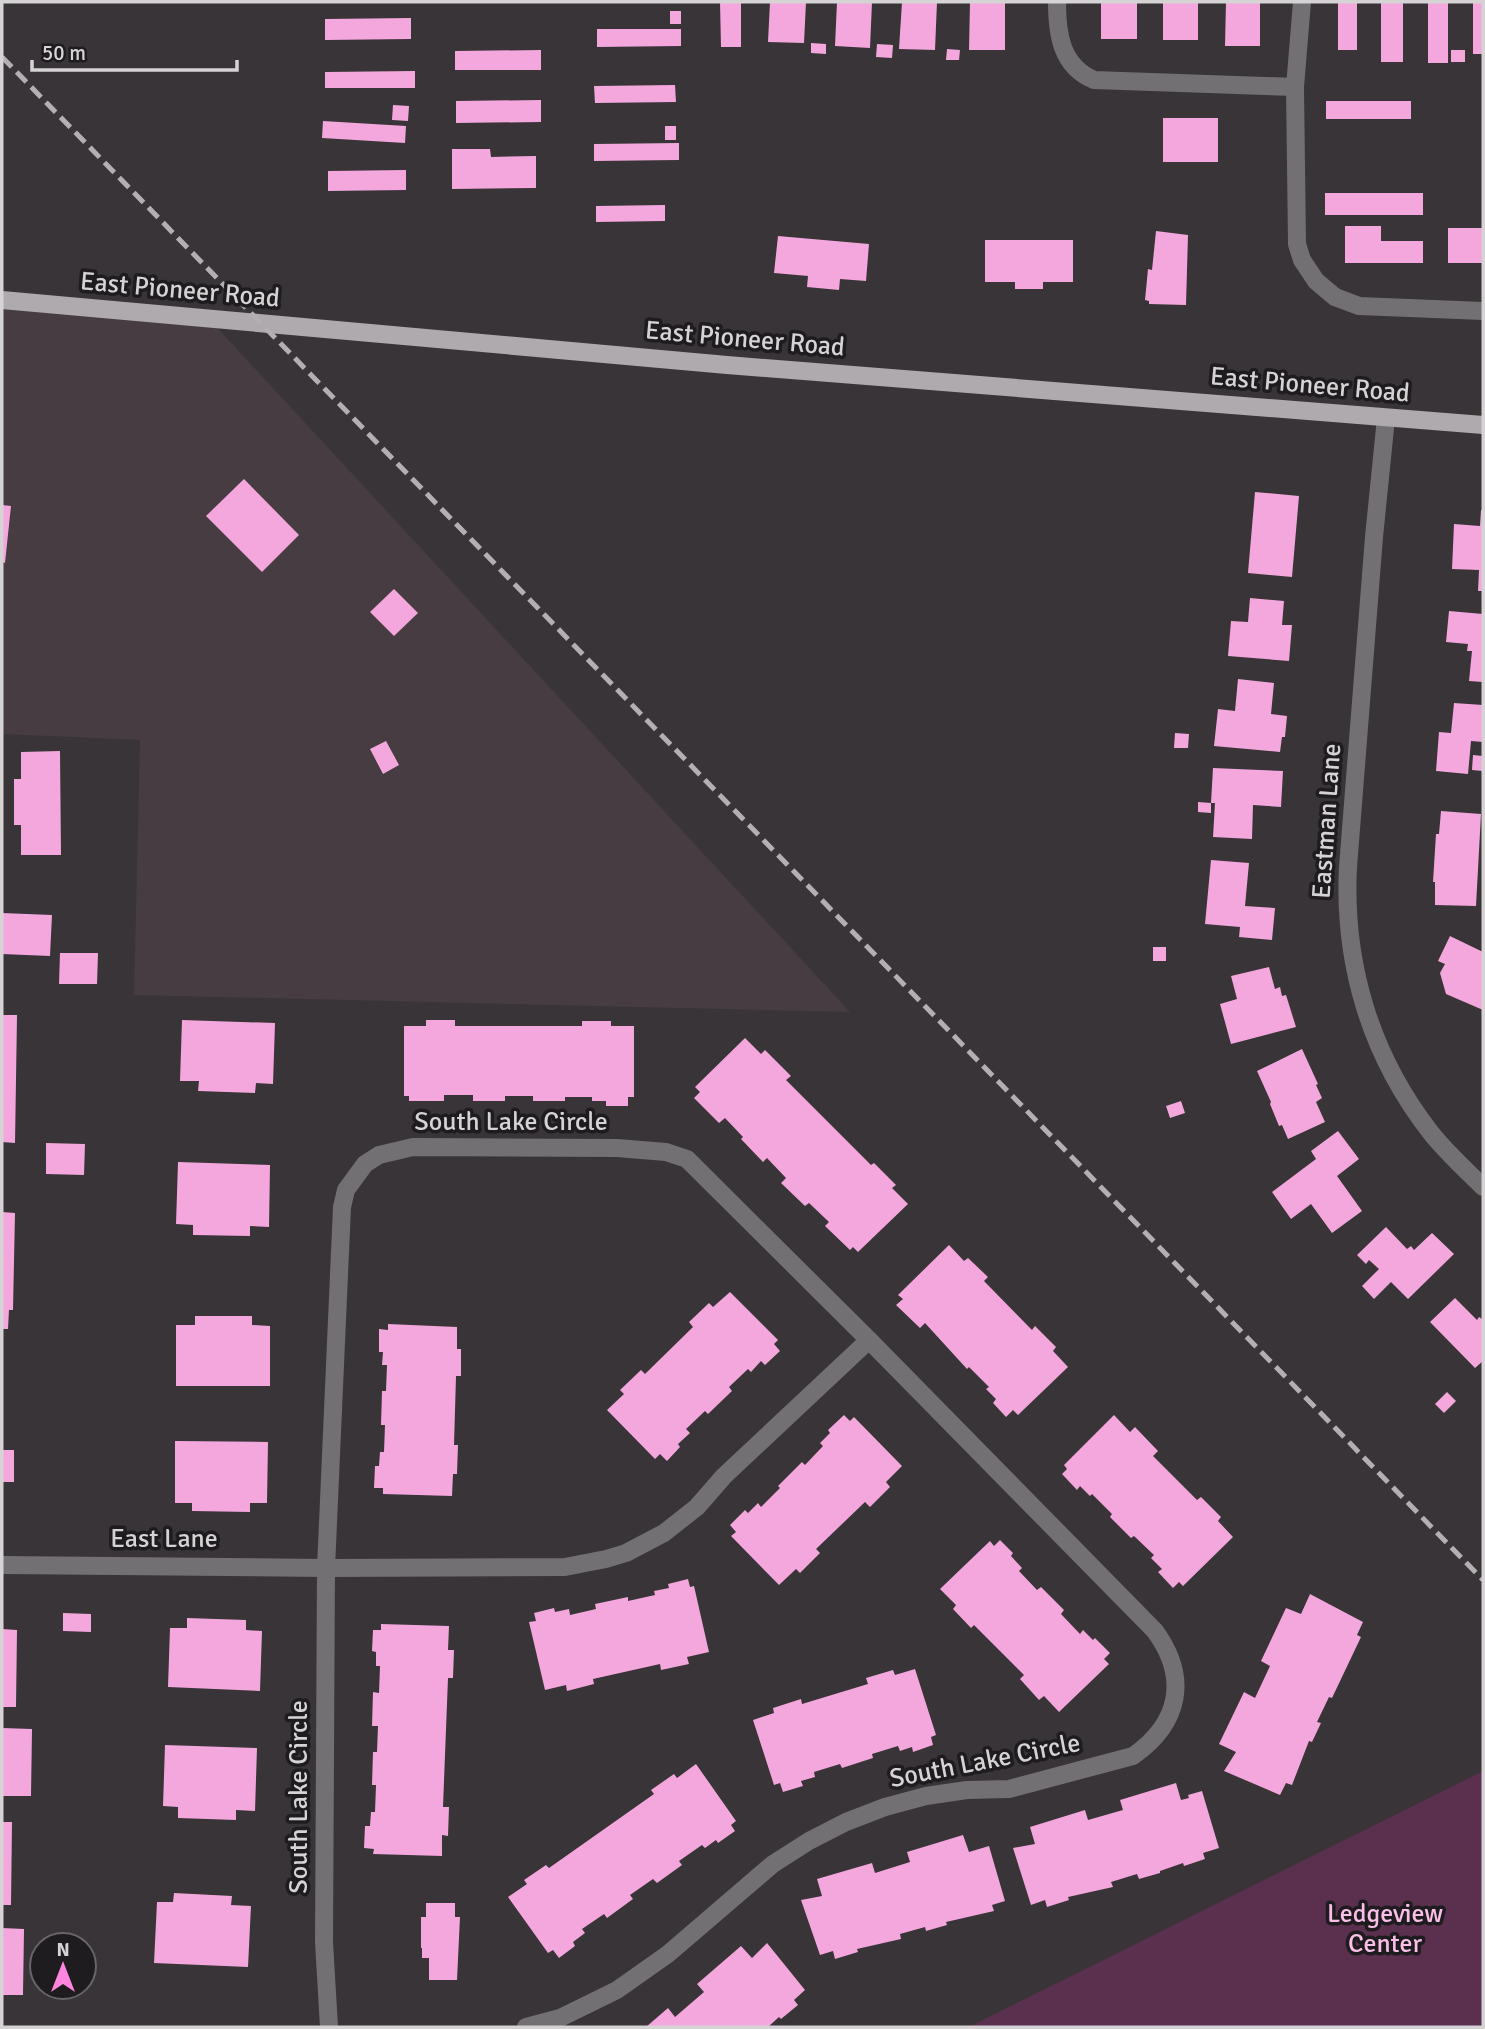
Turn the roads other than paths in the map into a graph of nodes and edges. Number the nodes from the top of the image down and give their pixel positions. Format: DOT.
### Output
graph roads {
  1 [pos="1057,2"];
  2 [pos="1302,2"];
  3 [pos="1295,87"];
  4 [pos="2,300"];
  5 [pos="1483,311"];
  6 [pos="1386,418"];
  7 [pos="1483,425"];
  8 [pos="1483,1188"];
  9 [pos="869,1340"];
  10 [pos="2,1565"];
  11 [pos="326,1568"];
  12 [pos="329,2027"];
  13 [pos="526,2027"];
  1 -- 3 [label="street"];
  2 -- 3 [label="street"];
  3 -- 5 [label="street"];
  4 -- 6 [label="main road, East Pioneer Road"];
  6 -- 7 [label="main road, East Pioneer Road"];
  6 -- 8 [label="street, Eastman Lane"];
  9 -- 11 [label="street"];
  9 -- 11 [label="street, South Lake Circle"];
  9 -- 13 [label="street, South Lake Circle"];
  10 -- 11 [label="street, East Lane"];
  11 -- 12 [label="street, South Lake Circle"];
}
